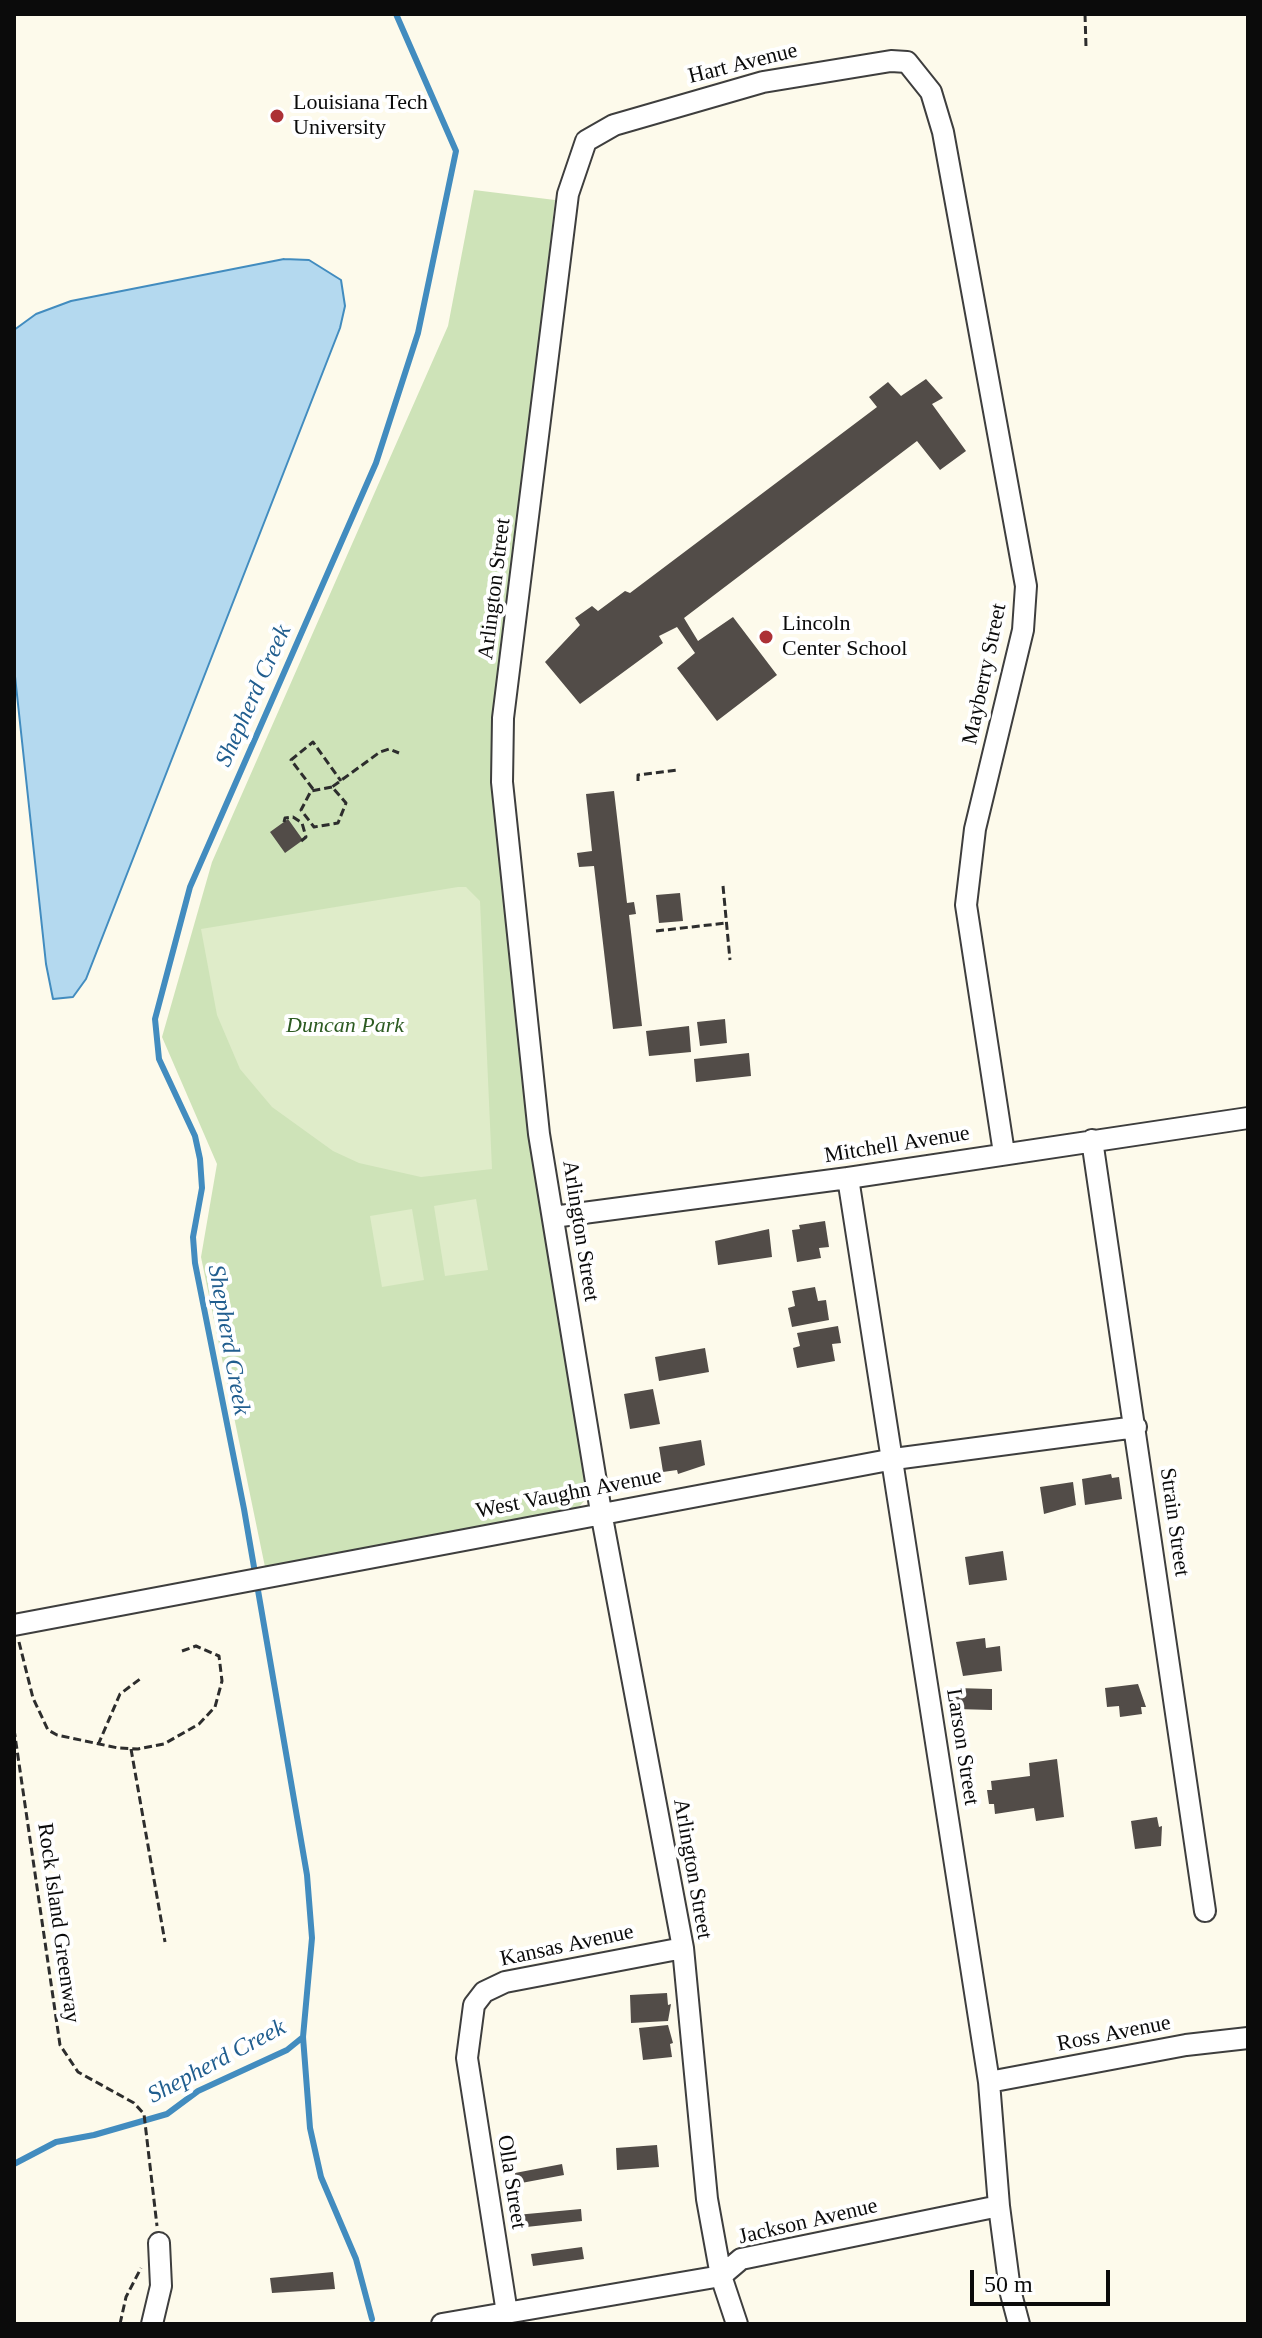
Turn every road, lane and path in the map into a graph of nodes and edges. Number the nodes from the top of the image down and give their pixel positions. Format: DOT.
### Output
graph roads {
  1 [pos="1085,14"];
  2 [pos="1086,47"];
  3 [pos="916,69"];
  4 [pos="586,141"];
  5 [pos="399,753"];
  6 [pos="678,770"];
  7 [pos="341,781"];
  8 [pos="638,781"];
  9 [pos="332,787"];
  10 [pos="314,790"];
  11 [pos="307,819"];
  12 [pos="284,822"];
  13 [pos="302,823"];
  14 [pos="299,843"];
  15 [pos="723,886"];
  16 [pos="726,923"];
  17 [pos="656,931"];
  18 [pos="730,960"];
  19 [pos="1248,1118"];
  20 [pos="1092,1140"];
  21 [pos="1004,1153"];
  22 [pos="848,1178"];
  23 [pos="553,1217"];
  24 [pos="1136,1427"];
  25 [pos="894,1459"];
  26 [pos="601,1512"];
  27 [pos="16,1632"];
  28 [pos="182,1651"];
  29 [pos="140,1679"];
  30 [pos="14,1729"];
  31 [pos="98,1745"];
  32 [pos="131,1749"];
  33 [pos="1205,1911"];
  34 [pos="165,1942"];
  35 [pos="683,1948"];
  36 [pos="1248,2038"];
  37 [pos="467,2058"];
  38 [pos="989,2082"];
  39 [pos="145,2128"];
  40 [pos="999,2206"];
  41 [pos="159,2243"];
  42 [pos="721,2276"];
  43 [pos="507,2313"];
  44 [pos="152,2324"];
  45 [pos="442,2324"];
  46 [pos="737,2324"];
  47 [pos="1019,2324"];
  1 -- 2 [label="path"];
  3 -- 4 [label="street, Hart Avenue"];
  3 -- 21 [label="street, Mayberry Street"];
  4 -- 23 [label="street, Arlington Street"];
  5 -- 7 [label="path"];
  6 -- 8 [label="path"];
  7 -- 9 [label="path"];
  7 -- 10 [label="path"];
  9 -- 10 [label="path"];
  9 -- 11 [label="path"];
  10 -- 11 [label="path"];
  11 -- 13 [label="path"];
  12 -- 13 [label="path"];
  13 -- 14 [label="path"];
  15 -- 16 [label="path"];
  16 -- 17 [label="path"];
  16 -- 18 [label="path"];
  19 -- 20 [label="street, Mitchell Avenue"];
  20 -- 21 [label="street, Mitchell Avenue"];
  20 -- 24 [label="street, Strain Street"];
  21 -- 22 [label="street, Mitchell Avenue"];
  22 -- 23 [label="street, Mitchell Avenue"];
  22 -- 25 [label="street, Larson Street"];
  23 -- 26 [label="street, Arlington Street"];
  24 -- 25 [label="street, West Vaughn Avenue"];
  24 -- 33 [label="street, Strain Street"];
  25 -- 26 [label="street, West Vaughn Avenue"];
  25 -- 38 [label="street, Larson Street"];
  26 -- 27 [label="street, West Vaughn Avenue"];
  26 -- 35 [label="street, Arlington Street"];
  27 -- 31 [label="path"];
  28 -- 32 [label="path"];
  29 -- 31 [label="path"];
  30 -- 39 [label="path, Rock Island Greenway"];
  31 -- 32 [label="path"];
  32 -- 34 [label="path"];
  35 -- 37 [label="street, Kansas Avenue"];
  35 -- 42 [label="street, Arlington Street"];
  36 -- 38 [label="street, Ross Avenue"];
  37 -- 43 [label="street, Olla Street"];
  38 -- 40 [label="street, Larson Street"];
  40 -- 42 [label="street, Jackson Avenue"];
  40 -- 47 [label="street, Larson Street"];
  41 -- 44 [label="street"];
  42 -- 43 [label="street, Jackson Avenue"];
  42 -- 46 [label="street, Arlington Street"];
  43 -- 45 [label="street, Jackson Avenue"];
}
